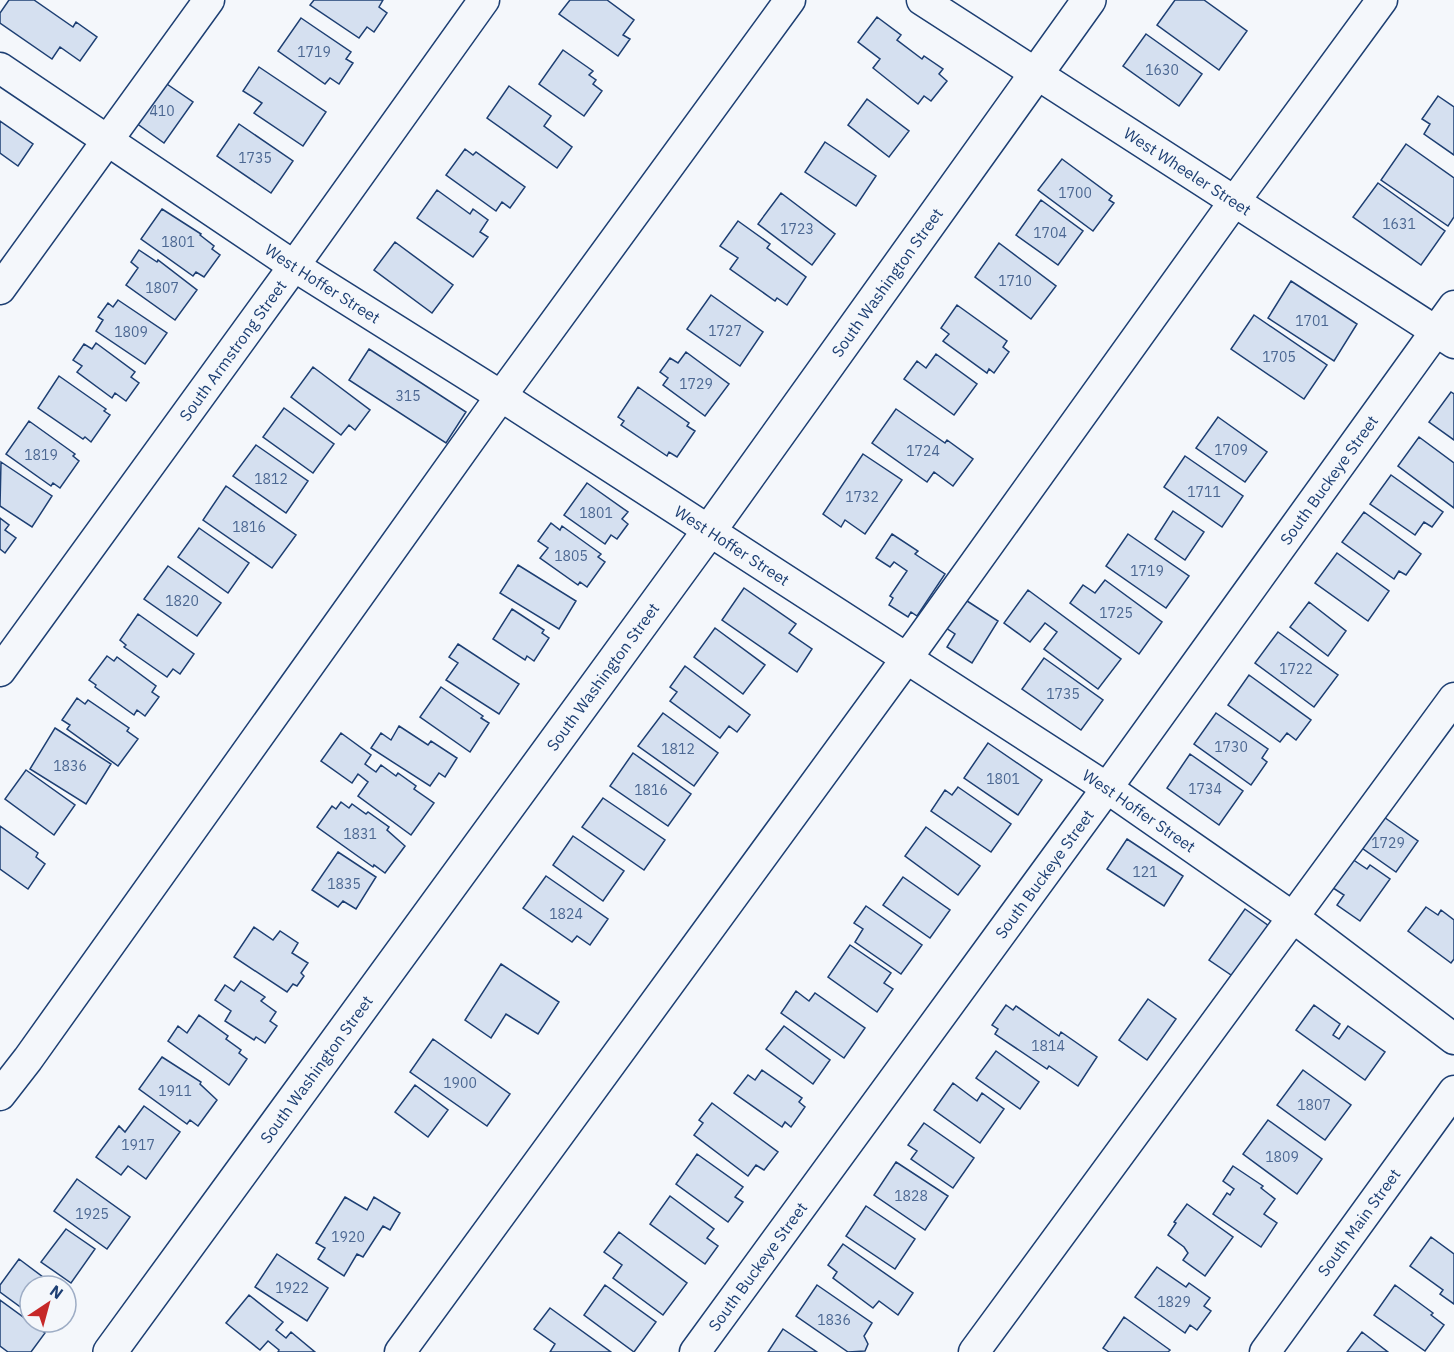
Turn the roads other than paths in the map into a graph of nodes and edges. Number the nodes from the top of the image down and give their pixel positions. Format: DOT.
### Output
graph roads {
  1 [pos="209,0"];
  2 [pos="484,0"];
  3 [pos="790,0"];
  4 [pos="922,0"];
  5 [pos="1089,0"];
  6 [pos="1382,0"];
  7 [pos="0,68"];
  8 [pos="1036,74"];
  9 [pos="108,140"];
  10 [pos="1234,202"];
  11 [pos="294,266"];
  12 [pos="0,289"];
  13 [pos="1454,306"];
  14 [pos="1445,337"];
  15 [pos="501,396"];
  16 [pos="709,531"];
  17 [pos="908,658"];
  18 [pos="0,670"];
  19 [pos="1454,698"];
  20 [pos="1107,788"];
  21 [pos="1294,918"];
  22 [pos="1454,1039"];
  23 [pos="1454,1091"];
  24 [pos="0,1095"];
  25 [pos="110,1352"];
  26 [pos="400,1352"];
  27 [pos="695,1352"];
  28 [pos="974,1352"];
  29 [pos="1265,1352"];
  1 -- 9 [label="street"];
  2 -- 11 [label="street, South Armstrong Street"];
  3 -- 15 [label="street"];
  4 -- 8 [label="street, West Wheeler Street"];
  5 -- 8 [label="main road, South Washington Street"];
  6 -- 10 [label="street"];
  7 -- 9 [label="street, West Hoffer Street"];
  8 -- 10 [label="street, West Wheeler Street"];
  8 -- 16 [label="main road, South Washington Street"];
  9 -- 11 [label="street, West Hoffer Street"];
  9 -- 12 [label="street"];
  10 -- 14 [label="street, West Wheeler Street"];
  10 -- 17 [label="street"];
  11 -- 15 [label="street, West Hoffer Street"];
  11 -- 18 [label="street, South Armstrong Street"];
  13 -- 14 [label="street, South Buckeye Street"];
  14 -- 20 [label="street, South Buckeye Street"];
  15 -- 16 [label="street, West Hoffer Street"];
  15 -- 24 [label="street"];
  16 -- 17 [label="street, West Hoffer Street"];
  16 -- 25 [label="main road, South Washington Street"];
  17 -- 20 [label="street, West Hoffer Street"];
  17 -- 26 [label="street"];
  19 -- 21 [label="street"];
  20 -- 21 [label="street, West Hoffer Street"];
  20 -- 27 [label="street, South Buckeye Street"];
  21 -- 22 [label="street, West Hoffer Street"];
  21 -- 28 [label="street"];
  23 -- 29 [label="street, South Main Street"];
}
